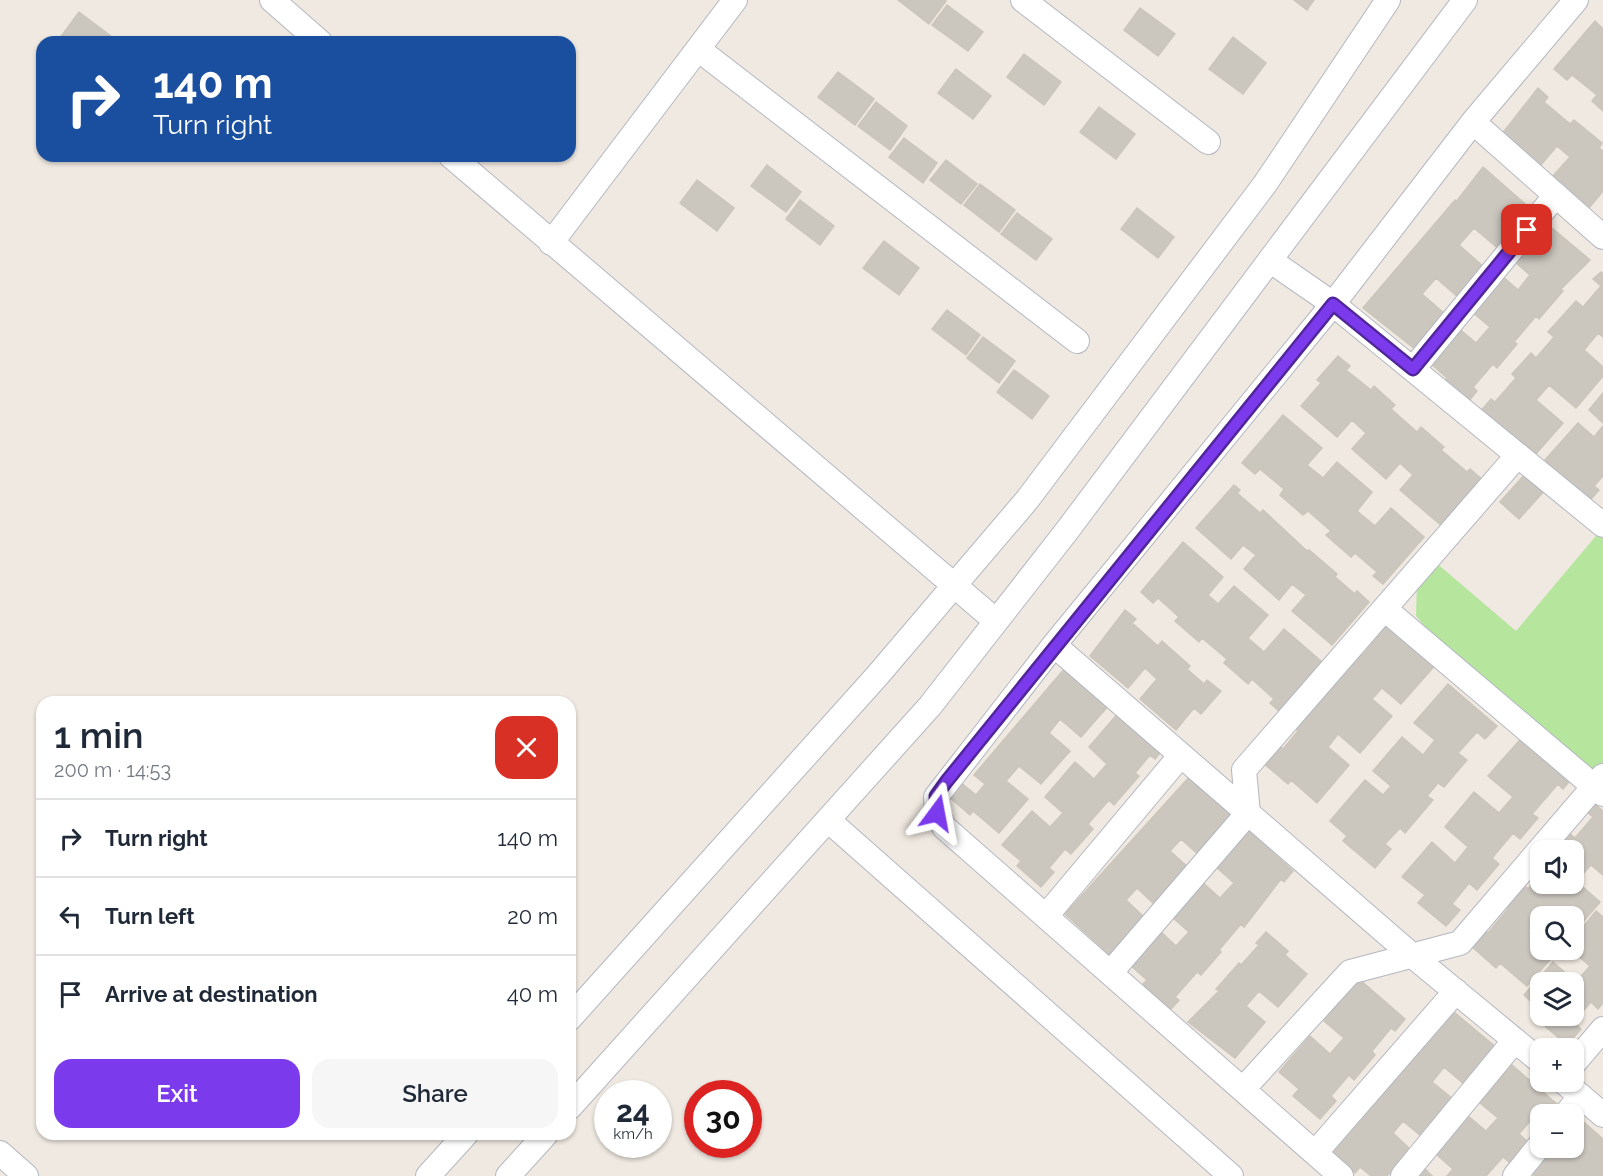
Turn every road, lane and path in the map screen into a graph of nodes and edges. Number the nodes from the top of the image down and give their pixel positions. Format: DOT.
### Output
graph roads {
  1 [pos="272,0"];
  2 [pos="735,0"];
  3 [pos="1388,0"];
  4 [pos="1465,0"];
  5 [pos="1576,0"];
  6 [pos="1031,2"];
  7 [pos="313,36"];
  8 [pos="698,49"];
  9 [pos="1473,122"];
  10 [pos="1208,142"];
  11 [pos="459,162"];
  12 [pos="1556,195"];
  13 [pos="1603,237"];
  14 [pos="551,243"];
  15 [pos="1271,261"];
  16 [pos="1333,304"];
  17 [pos="1077,340"];
  18 [pos="1413,369"];
  19 [pos="1518,455"];
  20 [pos="1603,525"];
  21 [pos="955,585"];
  22 [pos="1386,610"];
  23 [pos="996,621"];
  24 [pos="1054,645"];
  25 [pos="1181,755"];
  26 [pos="1600,786"];
  27 [pos="1248,813"];
  28 [pos="828,820"];
  29 [pos="1046,916"];
  30 [pos="1414,957"];
  31 [pos="1111,972"];
  32 [pos="1456,991"];
  33 [pos="576,1011"];
  34 [pos="1603,1029"];
  35 [pos="1515,1040"];
  36 [pos="1584,1051"];
  37 [pos="1530,1053"];
  38 [pos="1244,1088"];
  39 [pos="1570,1097"];
  40 [pos="576,1100"];
  41 [pos="1603,1116"];
  42 [pos="461,1140"];
  43 [pos="541,1140"];
  44 [pos="0,1153"];
  45 [pos="1315,1153"];
  46 [pos="1530,1157"];
  47 [pos="26,1176"];
  48 [pos="428,1176"];
  49 [pos="508,1176"];
  50 [pos="1231,1176"];
  51 [pos="1341,1176"];
  52 [pos="1403,1176"];
  53 [pos="1515,1176"];
  1 -- 7 [label="street"];
  2 -- 8 [label="street"];
  3 -- 21 [label="street"];
  4 -- 15 [label="street"];
  5 -- 9 [label="street"];
  6 -- 10 [label="street"];
  8 -- 14 [label="street"];
  8 -- 17 [label="street"];
  9 -- 12 [label="street"];
  9 -- 16 [label="street"];
  11 -- 14 [label="street"];
  12 -- 13 [label="street"];
  12 -- 18 [label="street"];
  14 -- 21 [label="street"];
  15 -- 16 [label="street"];
  15 -- 23 [label="street"];
  16 -- 18 [label="street"];
  16 -- 24 [label="street"];
  18 -- 19 [label="street"];
  19 -- 20 [label="street"];
  19 -- 22 [label="street"];
  21 -- 23 [label="street"];
  21 -- 33 [label="street"];
  22 -- 26 [label="street"];
  22 -- 27 [label="street"];
  23 -- 28 [label="street"];
  24 -- 25 [label="street"];
  24 -- 29 [label="street"];
  25 -- 27 [label="street"];
  25 -- 29 [label="street"];
  26 -- 30 [label="street"];
  27 -- 30 [label="street"];
  27 -- 31 [label="street"];
  28 -- 40 [label="street"];
  28 -- 50 [label="street"];
  29 -- 31 [label="street"];
  30 -- 32 [label="street"];
  30 -- 38 [label="street"];
  31 -- 38 [label="street"];
  32 -- 35 [label="street"];
  32 -- 45 [label="street"];
  34 -- 36 [label="street"];
  35 -- 37 [label="street"];
  35 -- 52 [label="street"];
  38 -- 45 [label="street"];
  39 -- 41 [label="street"];
  42 -- 48 [label="street"];
  43 -- 49 [label="street"];
  44 -- 47 [label="street"];
  45 -- 51 [label="street"];
  46 -- 53 [label="street"];
}
